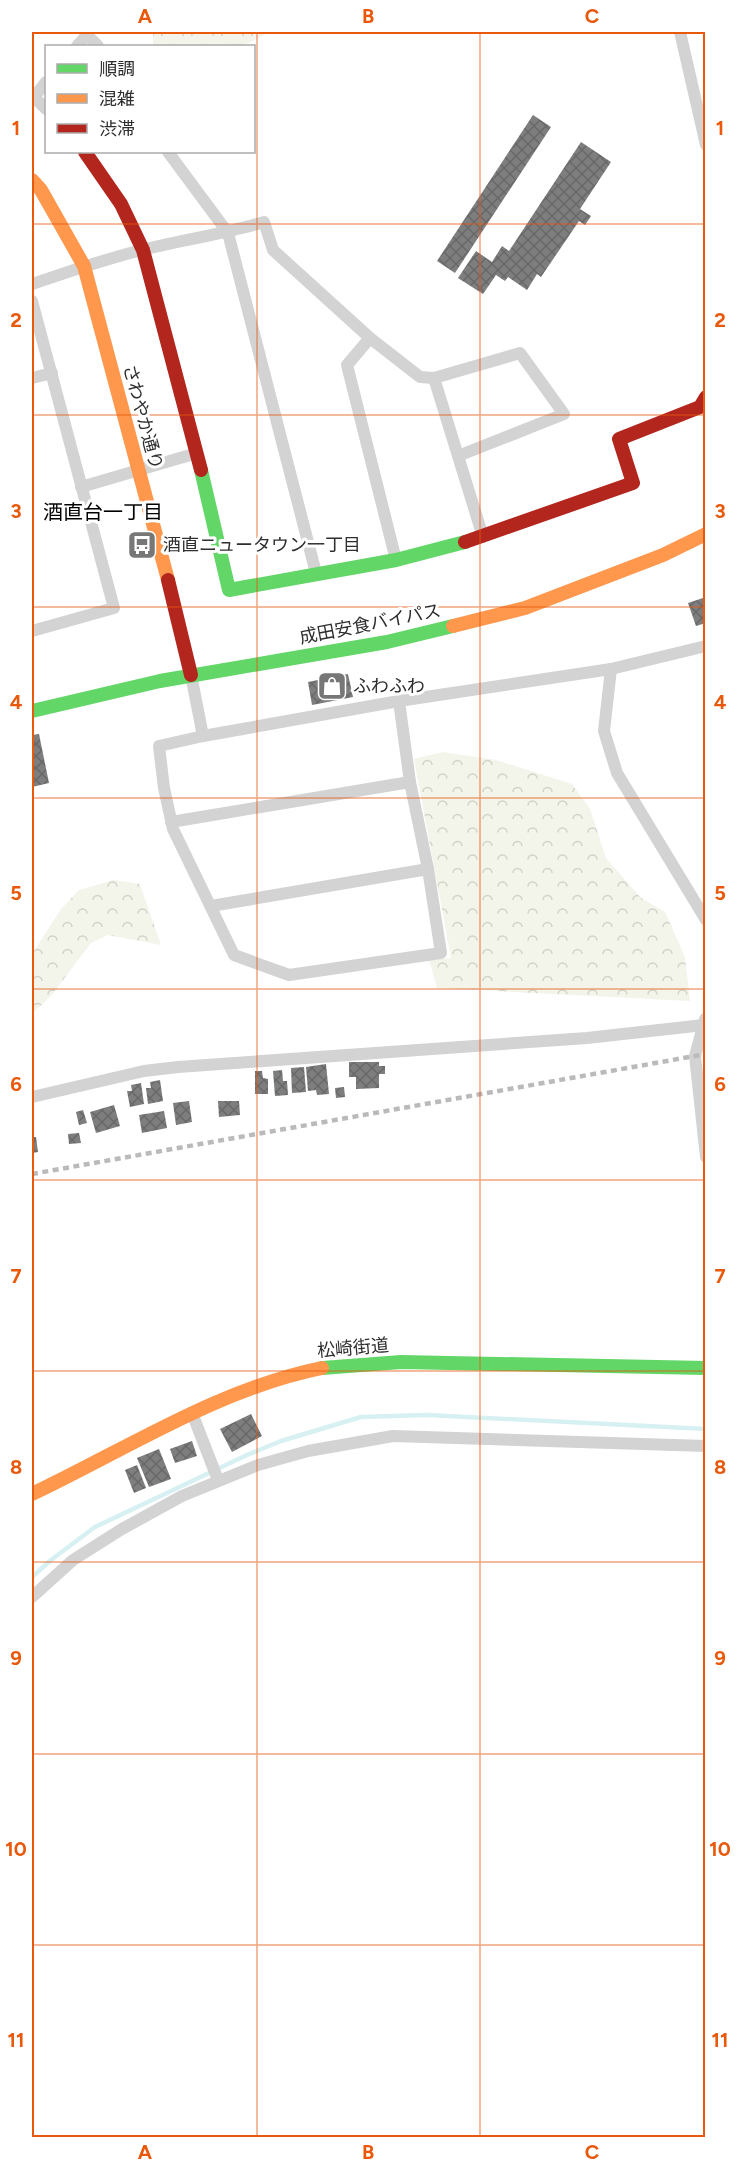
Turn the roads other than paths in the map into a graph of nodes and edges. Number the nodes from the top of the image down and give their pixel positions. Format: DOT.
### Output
graph roads {
  1 [pos="680,32"];
  2 [pos="78,45"];
  3 [pos="97,45"];
  4 [pos="45,83"];
  5 [pos="33,96"];
  6 [pos="45,108"];
  7 [pos="705,145"];
  8 [pos="86,153"];
  9 [pos="169,153"];
  10 [pos="32,180"];
  11 [pos="228,233"];
  12 [pos="143,250"];
  13 [pos="84,266"];
  14 [pos="32,284"];
  15 [pos="32,301"];
  16 [pos="370,338"];
  17 [pos="52,373"];
  18 [pos="32,378"];
  19 [pos="434,378"];
  20 [pos="704,407"];
  21 [pos="197,453"];
  22 [pos="458,456"];
  23 [pos="139,470"];
  24 [pos="81,487"];
  25 [pos="705,534"];
  26 [pos="483,537"];
  27 [pos="396,560"];
  28 [pos="316,573"];
  29 [pos="32,632"];
  30 [pos="705,646"];
  31 [pos="610,669"];
  32 [pos="190,675"];
  33 [pos="399,701"];
  34 [pos="32,711"];
  35 [pos="203,736"];
  36 [pos="410,782"];
  37 [pos="171,822"];
  38 [pos="428,869"];
  39 [pos="211,906"];
  40 [pos="705,920"];
  41 [pos="704,1021"];
  42 [pos="32,1097"];
  43 [pos="705,1157"];
  44 [pos="705,1368"];
  45 [pos="192,1413"];
  46 [pos="705,1446"];
  47 [pos="218,1478"];
  48 [pos="32,1494"];
  49 [pos="32,1597"];
  1 -- 7 [label="street"];
  2 -- 3 [label="street"];
  4 -- 5 [label="street"];
  5 -- 6 [label="street"];
  8 -- 12 [label="street"];
  9 -- 11 [label="street"];
  10 -- 13 [label="street, さわやか通り"];
  11 -- 12 [label="street"];
  11 -- 16 [label="street"];
  11 -- 28 [label="street"];
  12 -- 13 [label="street"];
  12 -- 21 [label="street"];
  13 -- 14 [label="street"];
  13 -- 23 [label="street, さわやか通り"];
  15 -- 17 [label="street"];
  16 -- 19 [label="street"];
  16 -- 27 [label="street"];
  17 -- 18 [label="street"];
  17 -- 24 [label="street"];
  19 -- 22 [label="street"];
  19 -- 22 [label="street"];
  20 -- 26 [label="street"];
  21 -- 23 [label="street"];
  21 -- 28 [label="street"];
  22 -- 26 [label="street"];
  23 -- 24 [label="street"];
  23 -- 32 [label="street, さわやか通り"];
  24 -- 29 [label="street"];
  25 -- 32 [label="street, 成田安食バイパス"];
  26 -- 27 [label="street"];
  27 -- 28 [label="street"];
  30 -- 31 [label="street"];
  31 -- 33 [label="street"];
  31 -- 40 [label="street"];
  32 -- 34 [label="street, 成田安食バイパス"];
  32 -- 35 [label="street"];
  33 -- 35 [label="street"];
  33 -- 36 [label="street"];
  35 -- 37 [label="street"];
  36 -- 37 [label="street"];
  36 -- 38 [label="street"];
  37 -- 39 [label="street"];
  38 -- 39 [label="street"];
  38 -- 39 [label="street"];
  41 -- 42 [label="street"];
  41 -- 43 [label="street"];
  44 -- 45 [label="street, 松崎街道"];
  45 -- 47 [label="street"];
  45 -- 48 [label="street, 松崎街道"];
  46 -- 47 [label="street"];
  47 -- 49 [label="street"];
}
